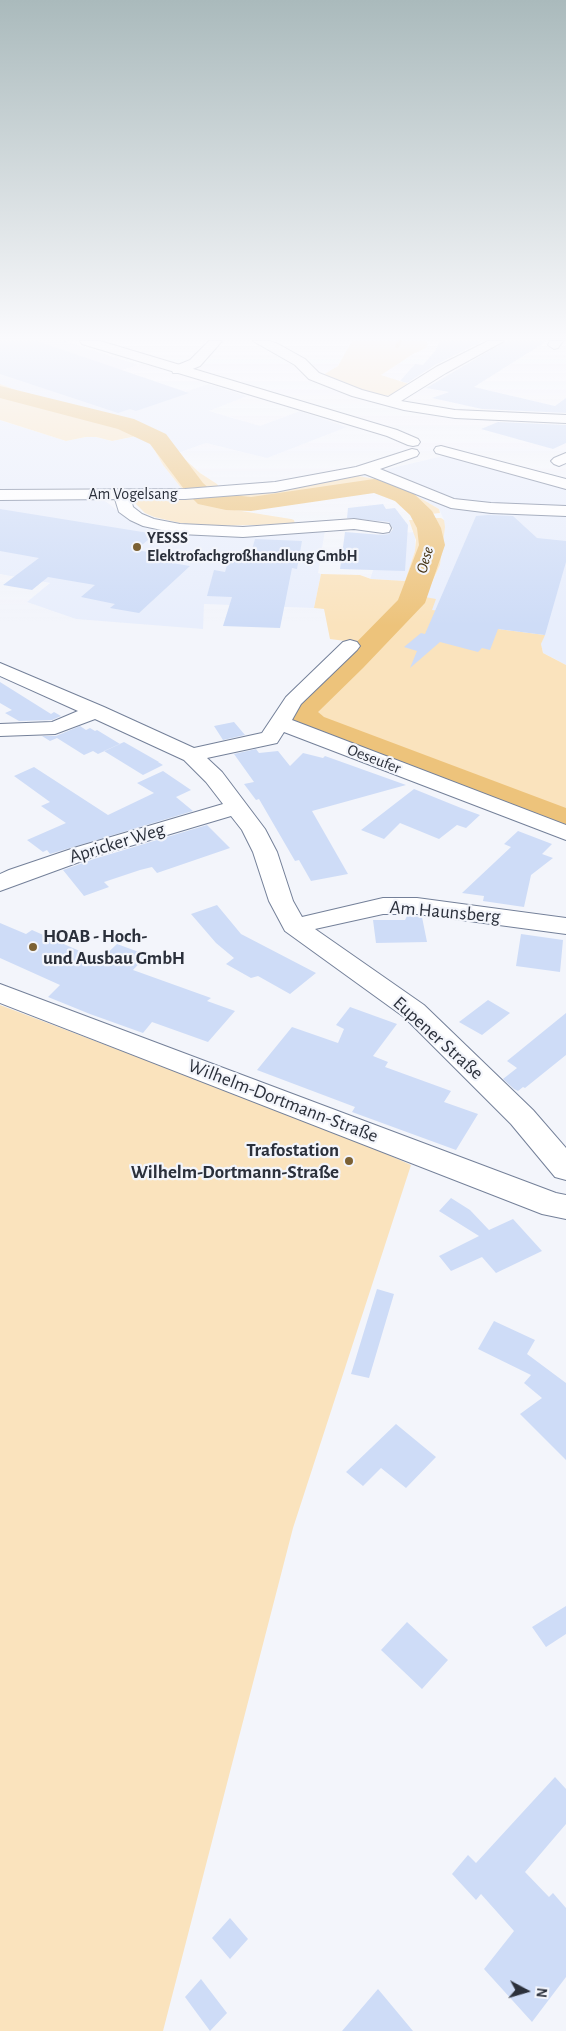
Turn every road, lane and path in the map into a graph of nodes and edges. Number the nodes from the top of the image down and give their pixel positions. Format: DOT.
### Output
graph roads {
  1 [pos="392,436"];
  2 [pos="412,448"];
  3 [pos="366,469"];
  4 [pos="566,484"];
  5 [pos="0,495"];
  6 [pos="122,495"];
  7 [pos="566,511"];
  8 [pos="383,528"];
  9 [pos="350,646"];
  10 [pos="0,669"];
  11 [pos="97,712"];
  12 [pos="280,723"];
  13 [pos="0,730"];
  14 [pos="192,755"];
  15 [pos="236,807"];
  16 [pos="566,833"];
  17 [pos="0,884"];
  18 [pos="294,926"];
  19 [pos="566,926"];
  20 [pos="0,993"];
  21 [pos="566,1169"];
  22 [pos="566,1207"];
  1 -- 2 [label="street"];
  2 -- 3 [label="street, Am Vogelsang"];
  2 -- 4 [label="street"];
  3 -- 6 [label="street, Am Vogelsang"];
  3 -- 7 [label="street"];
  5 -- 6 [label="street, Am Vogelsang"];
  6 -- 8 [label="street"];
  9 -- 12 [label="street"];
  10 -- 11 [label="street"];
  11 -- 13 [label="street"];
  11 -- 14 [label="street"];
  12 -- 14 [label="street"];
  12 -- 16 [label="street, Oeseufer"];
  14 -- 15 [label="street"];
  15 -- 17 [label="street, Apricker Weg"];
  15 -- 18 [label="street"];
  18 -- 19 [label="street, Am Haunsberg"];
  18 -- 21 [label="street, Eupener Straße"];
  20 -- 22 [label="street, Wilhelm-Dortmann-Straße"];
}
